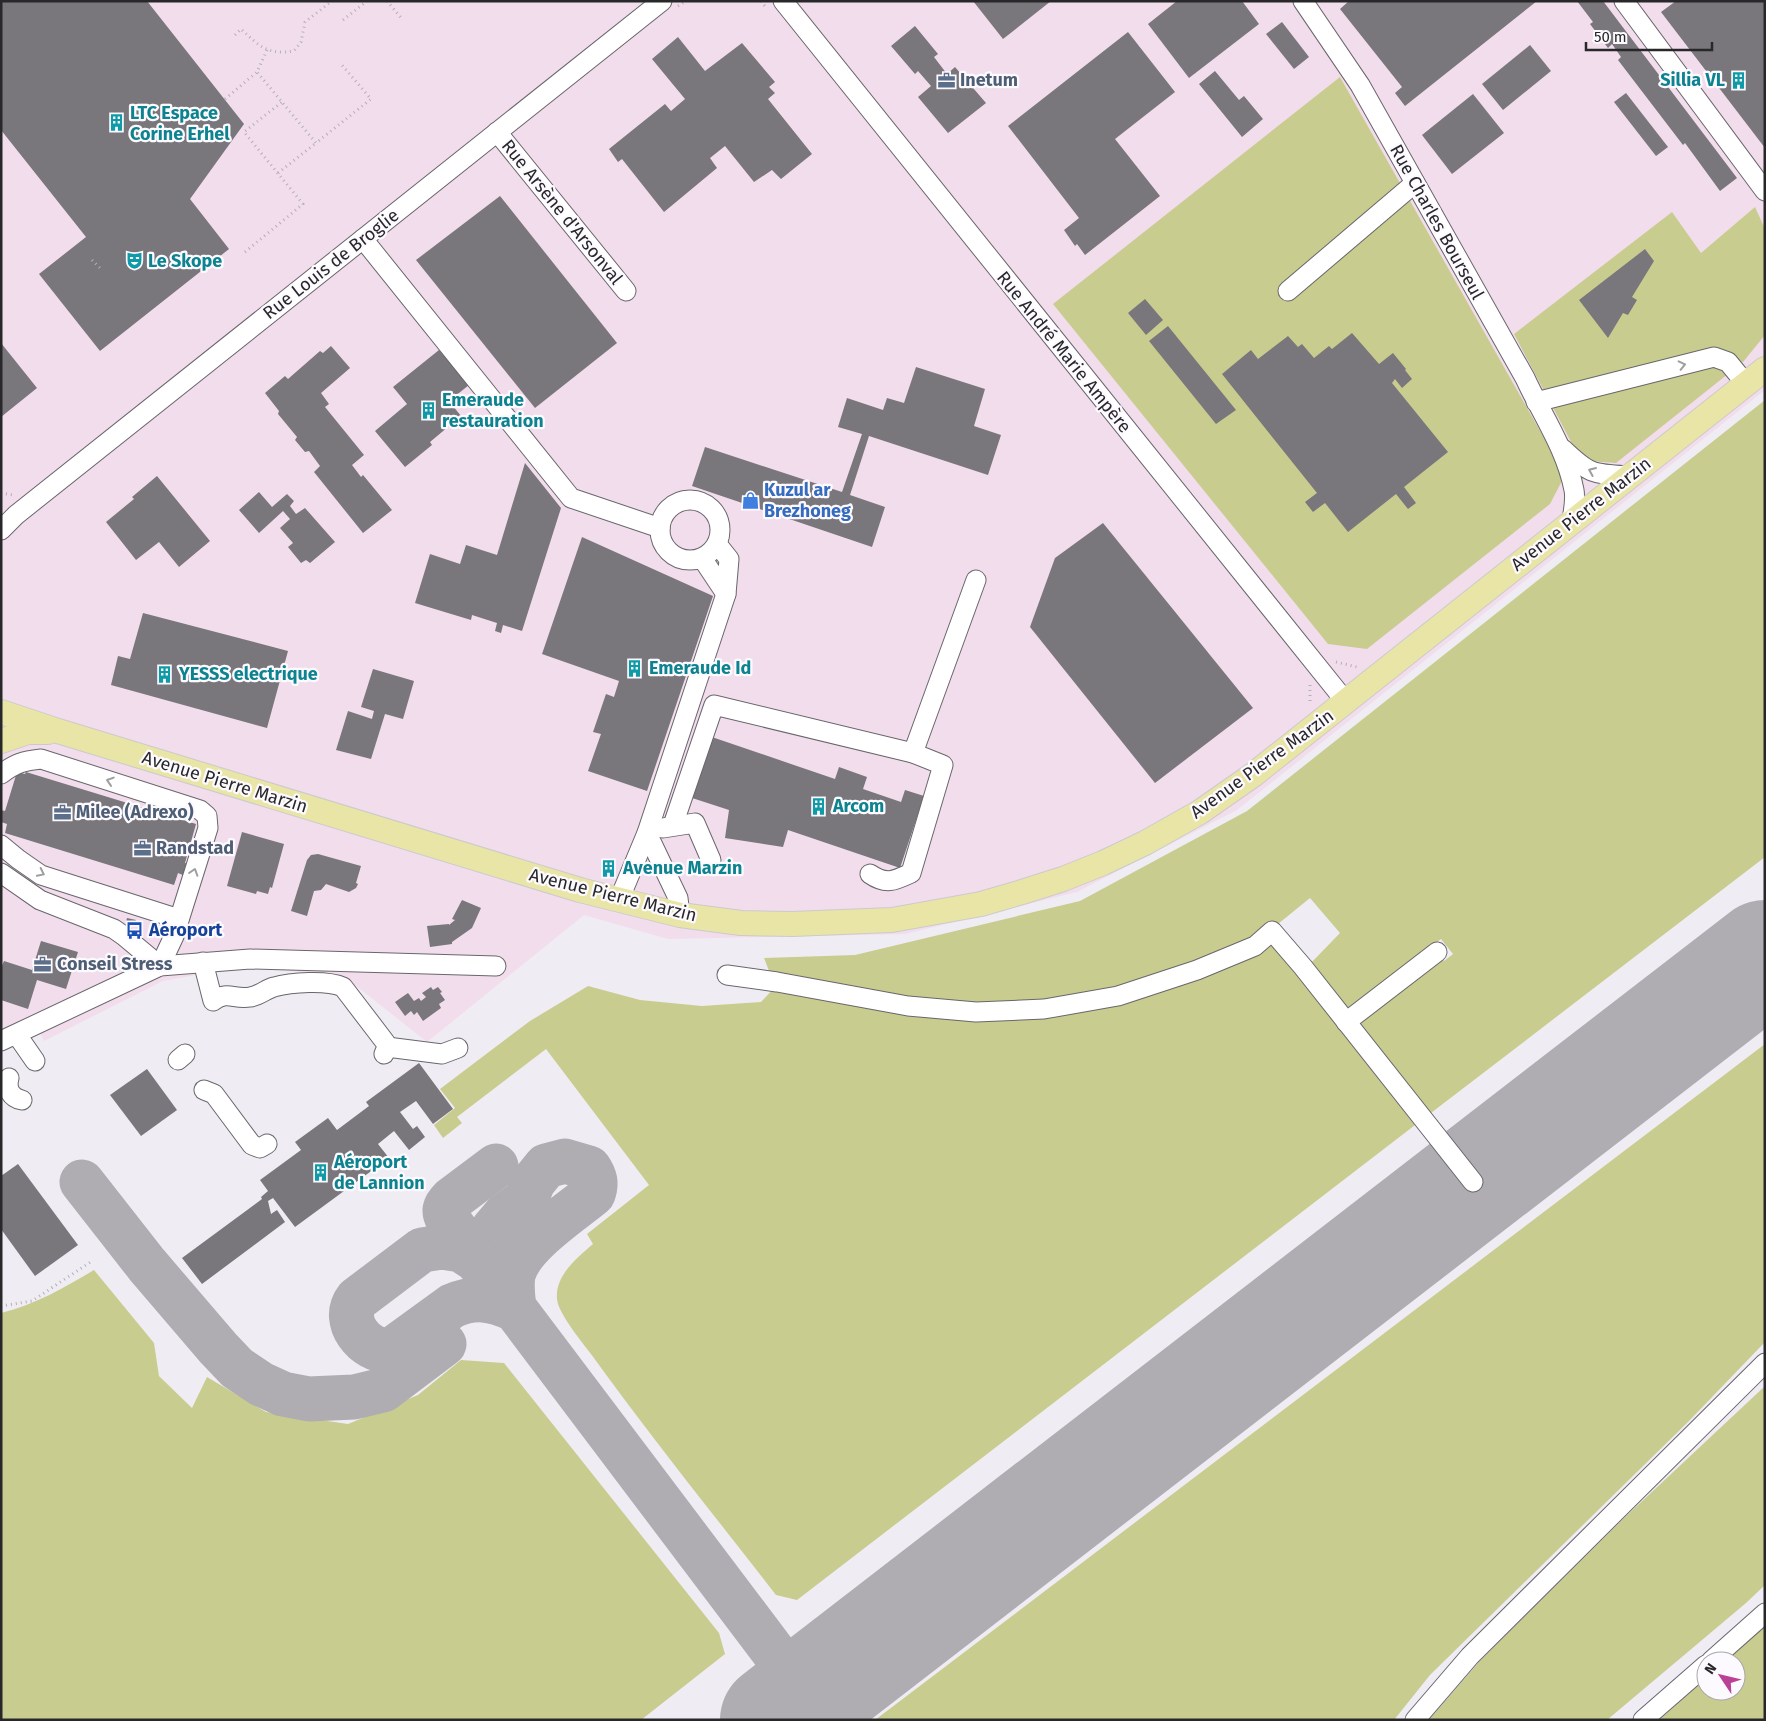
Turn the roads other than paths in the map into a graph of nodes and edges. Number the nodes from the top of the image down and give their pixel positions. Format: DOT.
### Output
graph roads {
  1 [pos="662,1"];
  2 [pos="783,1"];
  3 [pos="1303,1"];
  4 [pos="1624,1"];
  5 [pos="497,132"];
  6 [pos="1415,183"];
  7 [pos="1765,191"];
  8 [pos="363,239"];
  9 [pos="626,291"];
  10 [pos="1288,291"];
  11 [pos="1765,370"];
  12 [pos="1746,384"];
  13 [pos="1536,402"];
  14 [pos="1562,448"];
  15 [pos="1630,476"];
  16 [pos="1572,521"];
  17 [pos="660,528"];
  18 [pos="1,530"];
  19 [pos="717,544"];
  20 [pos="702,558"];
  21 [pos="976,580"];
  22 [pos="726,594"];
  23 [pos="1346,702"];
  24 [pos="1,712"];
  25 [pos="58,732"];
  26 [pos="1,741"];
  27 [pos="914,753"];
  28 [pos="1,774"];
  29 [pos="673,825"];
  30 [pos="647,833"];
  31 [pos="1,845"];
  32 [pos="711,860"];
  33 [pos="1,873"];
  34 [pos="870,874"];
  35 [pos="619,900"];
  36 [pos="680,915"];
  37 [pos="179,919"];
  38 [pos="1437,952"];
  39 [pos="203,962"];
  40 [pos="160,966"];
  41 [pos="496,966"];
  42 [pos="727,975"];
  43 [pos="1346,1022"];
  44 [pos="9,1038"];
  45 [pos="458,1048"];
  46 [pos="35,1061"];
  47 [pos="9,1078"];
  48 [pos="210,1085"];
  49 [pos="22,1100"];
  50 [pos="246,1159"];
  51 [pos="1473,1182"];
  52 [pos="1765,1363"];
  53 [pos="1765,1613"];
  54 [pos="1722,1651"];
  55 [pos="1696,1674"];
  56 [pos="1415,1720"];
  57 [pos="1643,1720"];
  1 -- 5 [label="street, Rue Louis de Broglie"];
  2 -- 23 [label="street, Rue André Marie Ampère"];
  3 -- 6 [label="street, Rue Charles Bourseul"];
  4 -- 7 [label="street"];
  5 -- 8 [label="street, Rue Louis de Broglie"];
  5 -- 9 [label="street, Rue Arsène d'Arsonval"];
  6 -- 10 [label="street"];
  6 -- 13 [label="street, Rue Charles Bourseul"];
  8 -- 17 [label="street"];
  8 -- 18 [label="street, Rue Louis de Broglie"];
  11 -- 12 [label="main road, Avenue Pierre Marzin"];
  13 -- 12 [label="street, one-way"];
  12 -- 15 [label="main road, Avenue Pierre Marzin"];
  13 -- 14 [label="street, Rue Charles Bourseul"];
  15 -- 14 [label="street, Rue Charles Bourseul, one-way"];
  14 -- 16 [label="street, Rue Charles Bourseul"];
  15 -- 16 [label="main road, Avenue Pierre Marzin"];
  16 -- 23 [label="main road, Avenue Pierre Marzin"];
  17 -- 19 [label="street"];
  17 -- 20 [label="street"];
  19 -- 20 [label="street"];
  19 -- 22 [label="street"];
  20 -- 22 [label="street"];
  21 -- 27 [label="street"];
  22 -- 30 [label="street"];
  23 -- 36 [label="main road, Avenue Pierre Marzin"];
  24 -- 25 [label="main road, Avenue Pierre Marzin"];
  25 -- 26 [label="main road"];
  25 -- 35 [label="main road, Avenue Pierre Marzin"];
  27 -- 29 [label="street"];
  27 -- 34 [label="street"];
  37 -- 28 [label="street, one-way"];
  29 -- 30 [label="street"];
  29 -- 32 [label="street"];
  30 -- 35 [label="street"];
  30 -- 36 [label="street"];
  31 -- 37 [label="street, one-way"];
  33 -- 40 [label="street"];
  35 -- 36 [label="main road, Avenue Pierre Marzin"];
  37 -- 40 [label="street"];
  38 -- 43 [label="street"];
  39 -- 40 [label="street"];
  39 -- 41 [label="street"];
  39 -- 45 [label="street"];
  40 -- 44 [label="street"];
  42 -- 43 [label="street"];
  43 -- 51 [label="street"];
  44 -- 46 [label="street"];
  47 -- 49 [label="street"];
  48 -- 50 [label="street"];
  52 -- 56 [label="street"];
  53 -- 54 [label="street"];
  55 -- 57 [label="street"];
}
